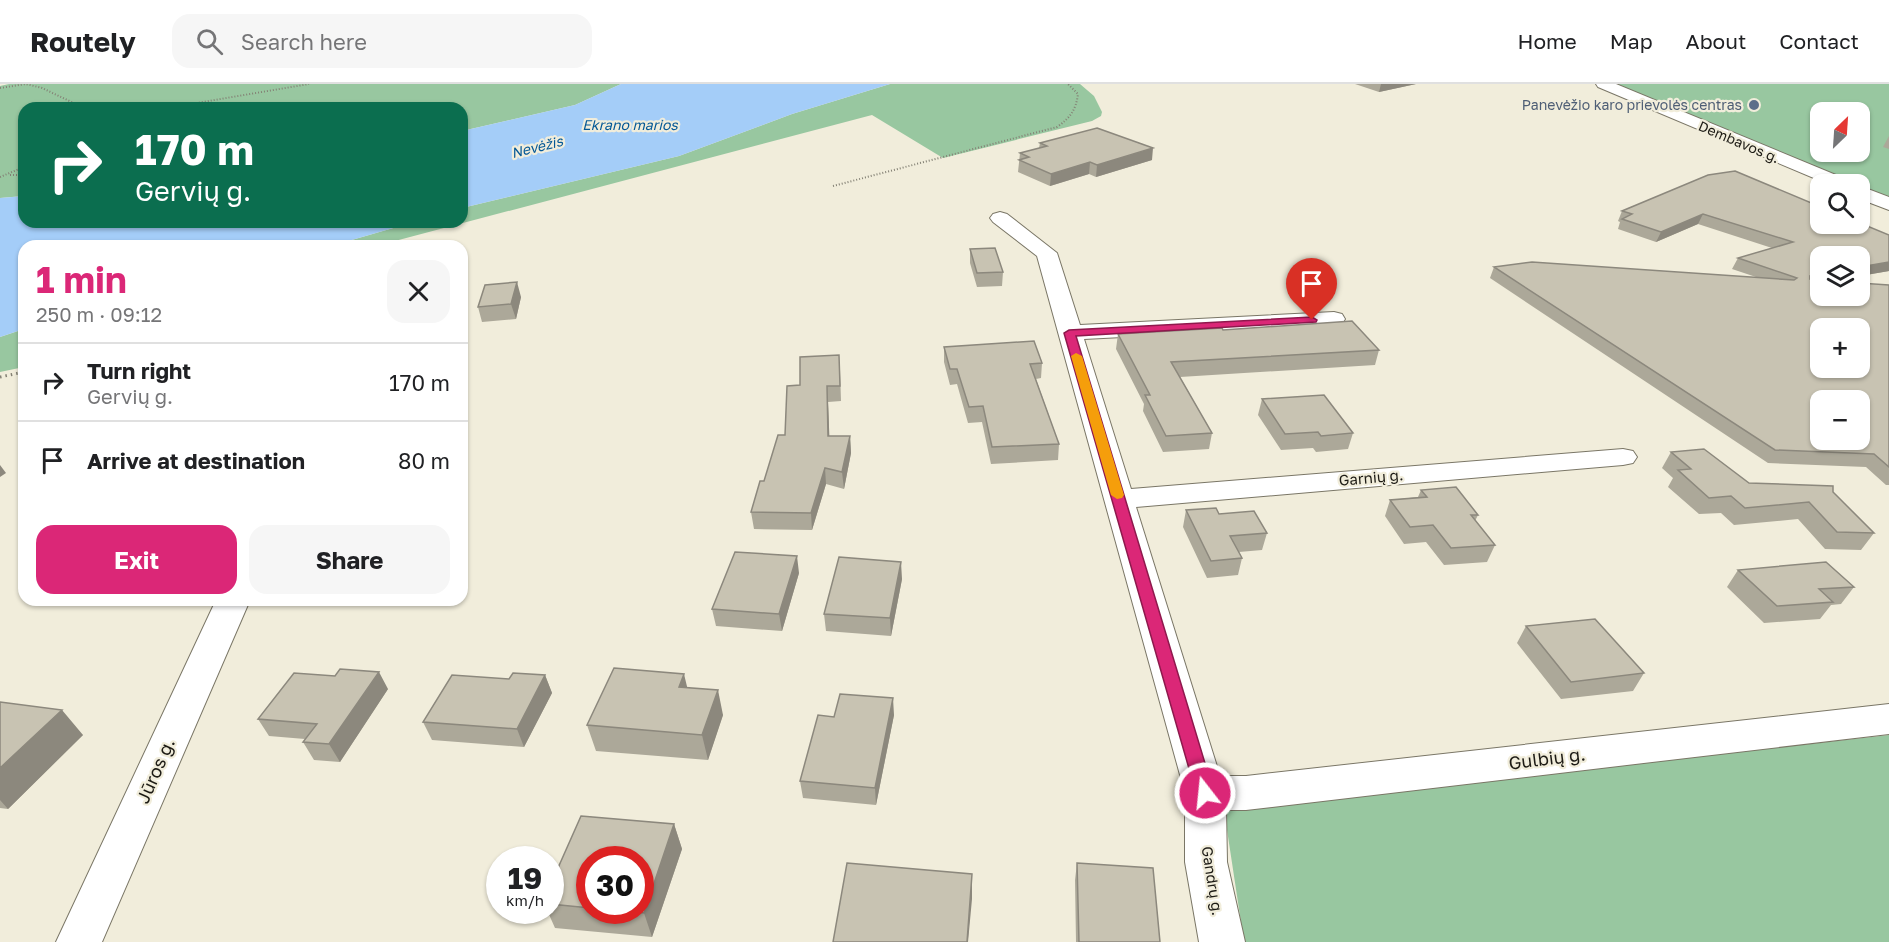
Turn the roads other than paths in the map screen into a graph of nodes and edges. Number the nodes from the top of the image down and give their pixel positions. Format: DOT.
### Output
graph roads {
  1 [pos="1603,84"];
  2 [pos="1818,174"];
  3 [pos="1870,196"];
  4 [pos="1889,204"];
  5 [pos="1000,218"];
  6 [pos="1334,319"];
  7 [pos="1069,333"];
  8 [pos="1623,457"];
  9 [pos="1119,499"];
  10 [pos="230,606"];
  11 [pos="1889,719"];
  12 [pos="1205,793"];
  13 [pos="79,942"];
  14 [pos="1222,942"];
  1 -- 2 [label="street, Dembavos g."];
  3 -- 4 [label="street"];
  5 -- 7 [label="street, Gandrų g."];
  6 -- 7 [label="street"];
  7 -- 9 [label="street, Gandrų g."];
  8 -- 9 [label="street, Garnių g."];
  9 -- 12 [label="street, Gandrų g."];
  10 -- 13 [label="street, Jūros g."];
  11 -- 12 [label="street, Gulbių g."];
  12 -- 14 [label="street, Gandrų g."];
}
